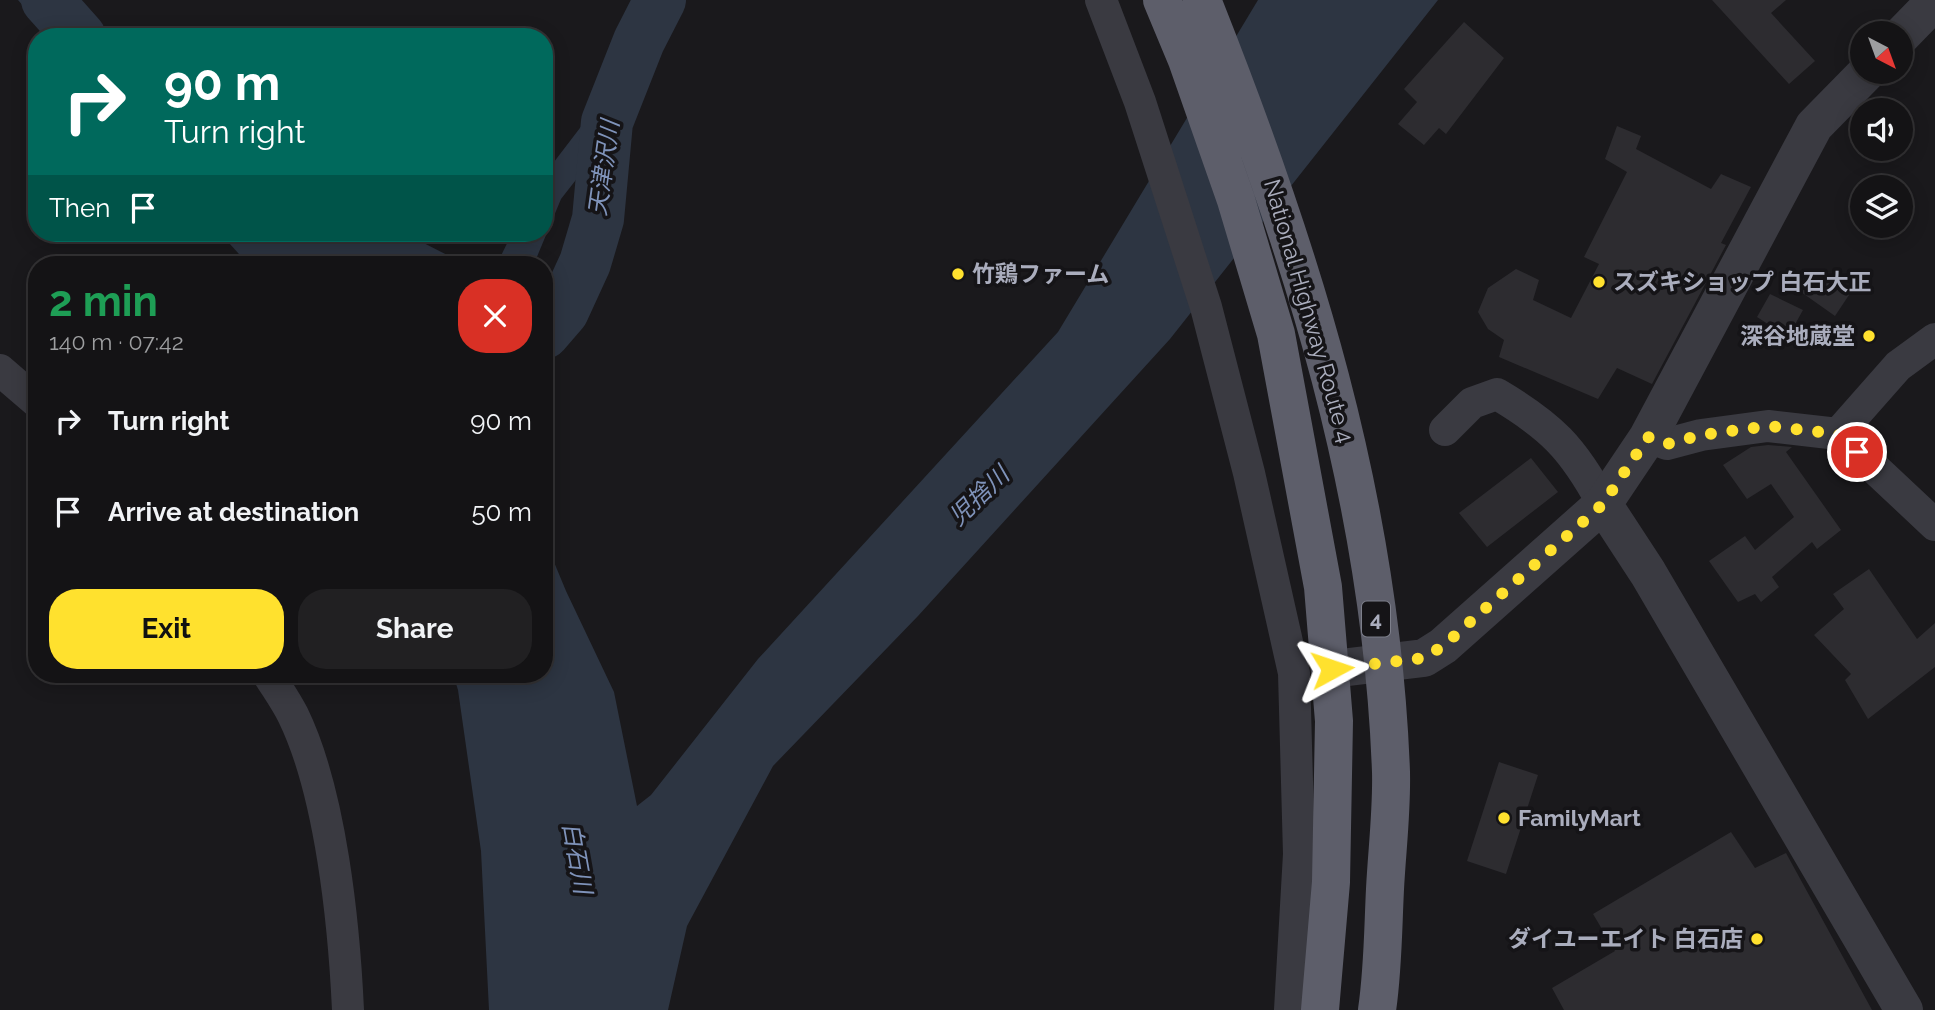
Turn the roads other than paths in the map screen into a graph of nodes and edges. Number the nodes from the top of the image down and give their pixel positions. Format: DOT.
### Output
graph roads {
  1 [pos="1101,0"];
  2 [pos="1162,0"];
  3 [pos="1202,0"];
  4 [pos="1935,1"];
  5 [pos="1913,24"];
  6 [pos="1855,84"];
  7 [pos="1935,339"];
  8 [pos="0,370"];
  9 [pos="28,394"];
  10 [pos="1445,430"];
  11 [pos="1838,434"];
  12 [pos="1648,437"];
  13 [pos="1603,504"];
  14 [pos="1935,525"];
  15 [pos="1382,665"];
  16 [pos="1332,669"];
  17 [pos="273,683"];
  18 [pos="348,1010"];
  19 [pos="1290,1010"];
  20 [pos="1320,1010"];
  21 [pos="1377,1010"];
  22 [pos="1904,1010"];
  1 -- 19 [label="street"];
  2 -- 16 [label="highway, National Highway Route 4 / 4"];
  3 -- 15 [label="highway, National Highway Route 4 / 4"];
  4 -- 5 [label="street"];
  6 -- 12 [label="street"];
  7 -- 11 [label="street"];
  8 -- 9 [label="street"];
  10 -- 13 [label="street"];
  11 -- 12 [label="street"];
  11 -- 14 [label="street"];
  12 -- 13 [label="street"];
  13 -- 15 [label="street"];
  13 -- 22 [label="street"];
  15 -- 16 [label="street"];
  15 -- 21 [label="highway, National Highway Route 4 / 4"];
  16 -- 20 [label="highway, National Highway Route 4 / 4"];
  17 -- 18 [label="street"];
}
